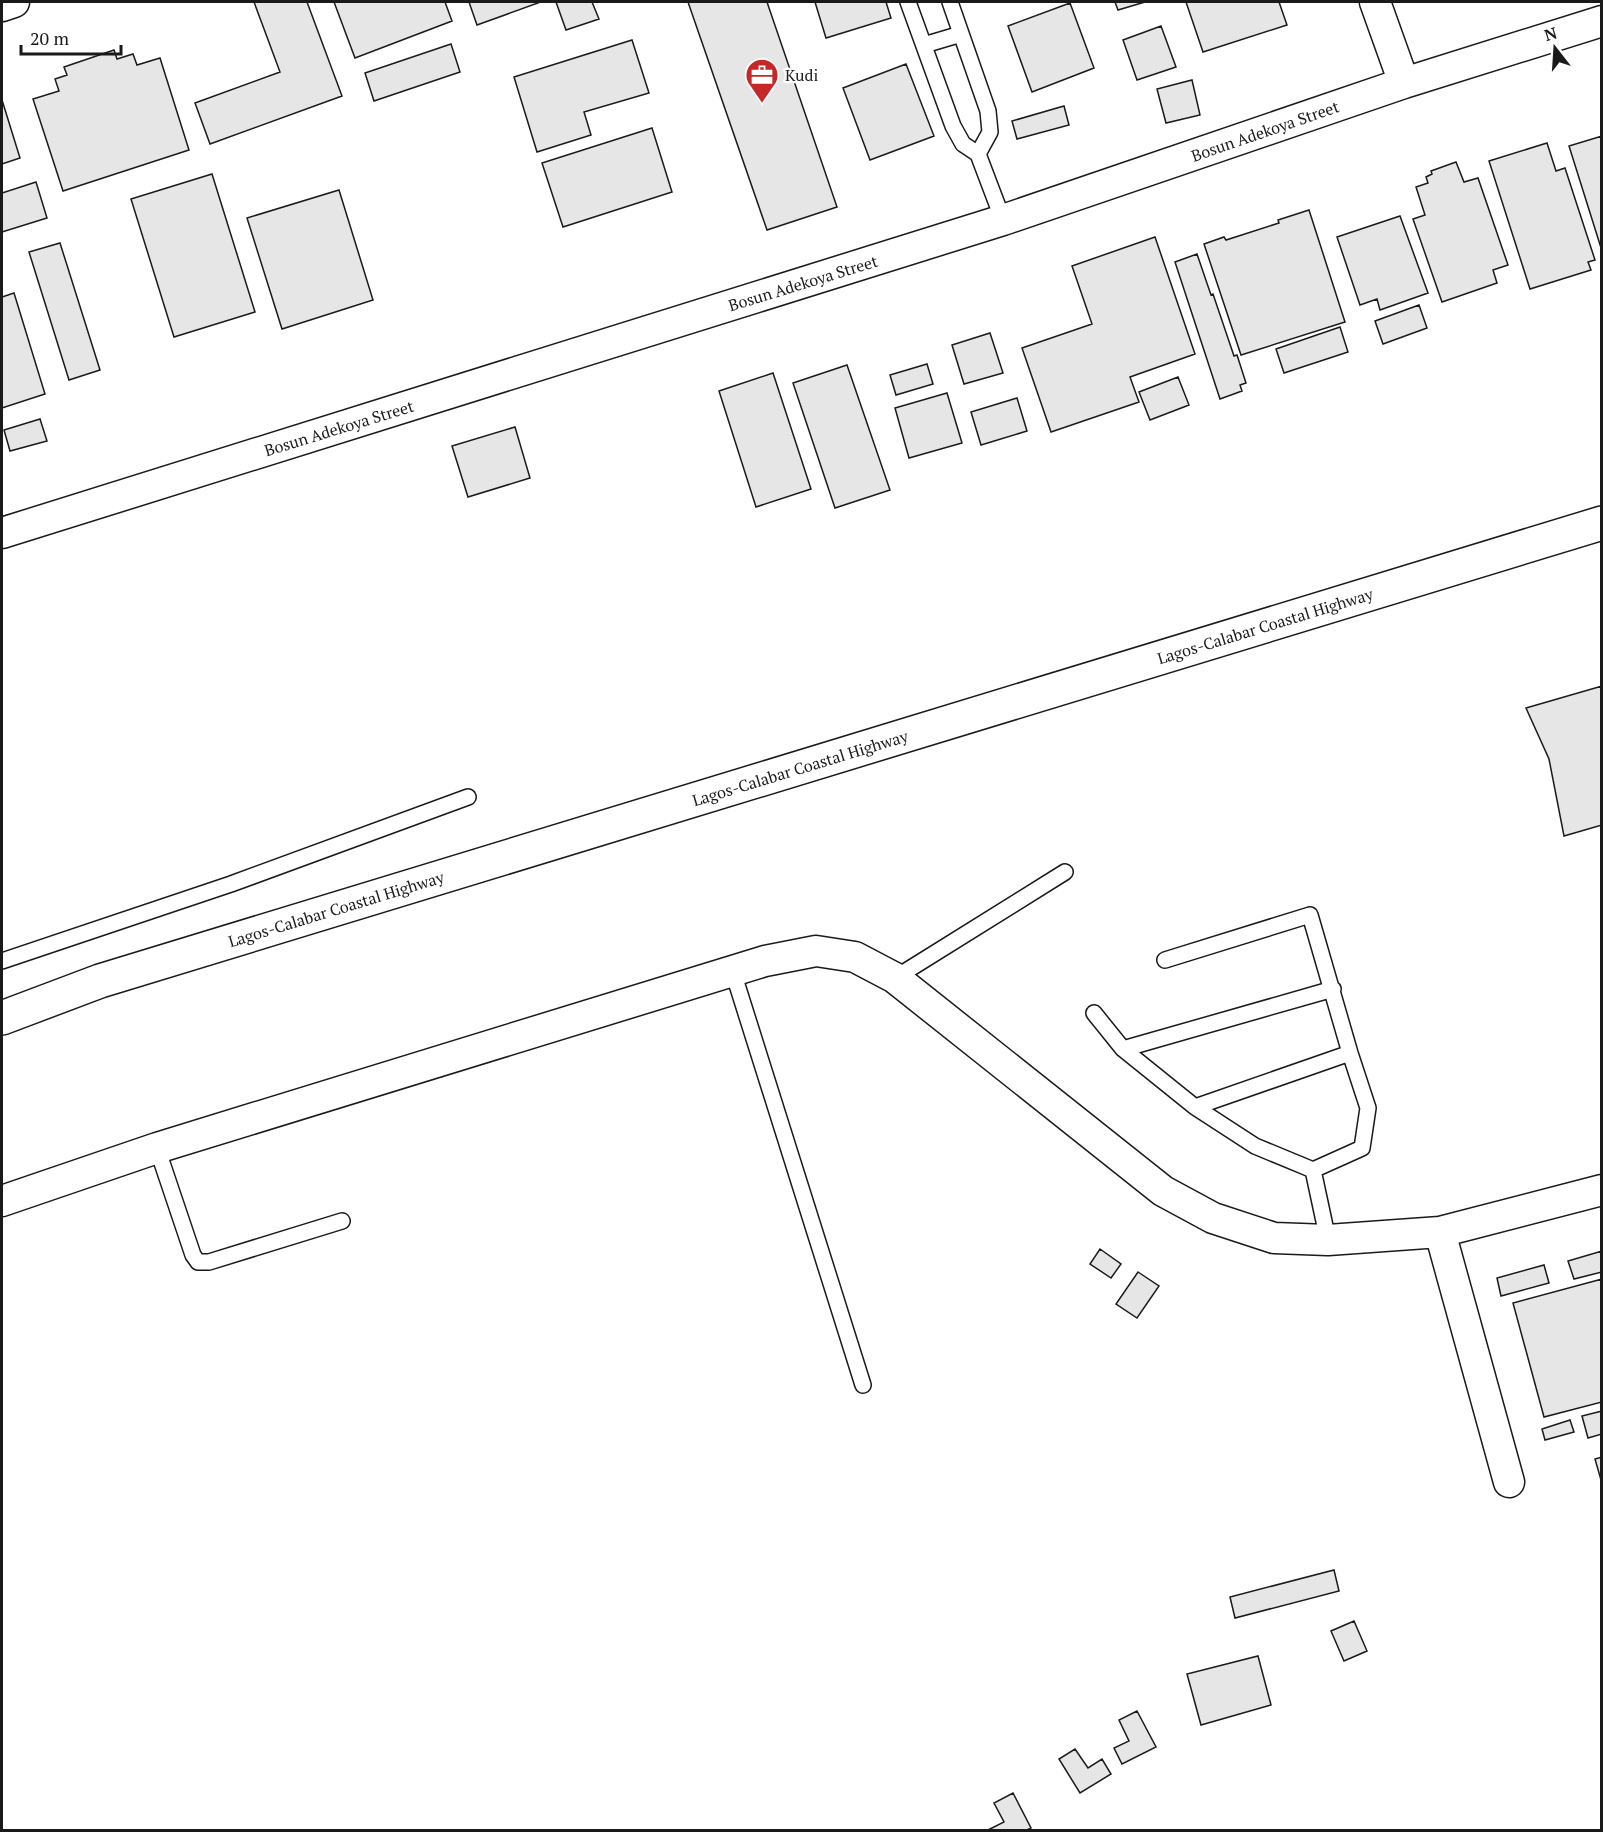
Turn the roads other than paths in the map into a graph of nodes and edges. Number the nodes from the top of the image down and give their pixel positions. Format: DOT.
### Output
graph roads {
  1 [pos="14,2"];
  2 [pos="908,2"];
  3 [pos="950,2"];
  4 [pos="1375,2"];
  5 [pos="2,6"];
  6 [pos="1602,21"];
  7 [pos="961,34"];
  8 [pos="924,45"];
  9 [pos="1404,83"];
  10 [pos="978,154"];
  11 [pos="1003,220"];
  12 [pos="1602,523"];
  13 [pos="2,534"];
  14 [pos="468,797"];
  15 [pos="1065,873"];
  16 [pos="1165,960"];
  17 [pos="2,961"];
  18 [pos="733,972"];
  19 [pos="895,978"];
  20 [pos="1333,989"];
  21 [pos="1094,1013"];
  22 [pos="2,1018"];
  23 [pos="1123,1049"];
  24 [pos="1350,1053"];
  25 [pos="1195,1107"];
  26 [pos="156,1148"];
  27 [pos="1313,1170"];
  28 [pos="1602,1190"];
  29 [pos="2,1201"];
  30 [pos="342,1221"];
  31 [pos="1440,1232"];
  32 [pos="1328,1240"];
  33 [pos="863,1385"];
  34 [pos="1509,1482"];
  1 -- 5 [label="street"];
  2 -- 8 [label="lane"];
  3 -- 7 [label="lane"];
  4 -- 9 [label="street"];
  6 -- 9 [label="street, Bosun Adekoya Street"];
  7 -- 8 [label="lane"];
  7 -- 10 [label="lane"];
  8 -- 10 [label="lane"];
  9 -- 11 [label="street, Bosun Adekoya Street"];
  10 -- 11 [label="lane"];
  11 -- 13 [label="street, Bosun Adekoya Street"];
  12 -- 22 [label="highway, Lagos-Calabar Coastal Highway"];
  14 -- 17 [label="lane"];
  15 -- 19 [label="lane"];
  16 -- 20 [label="lane"];
  18 -- 19 [label="street"];
  18 -- 26 [label="street"];
  18 -- 33 [label="lane"];
  19 -- 32 [label="street"];
  20 -- 23 [label="lane"];
  20 -- 24 [label="lane"];
  21 -- 23 [label="lane"];
  23 -- 25 [label="lane"];
  24 -- 25 [label="lane"];
  24 -- 27 [label="lane"];
  25 -- 27 [label="lane"];
  26 -- 29 [label="street"];
  26 -- 30 [label="lane"];
  27 -- 32 [label="lane"];
  28 -- 31 [label="street"];
  31 -- 32 [label="street"];
  31 -- 34 [label="street"];
}
